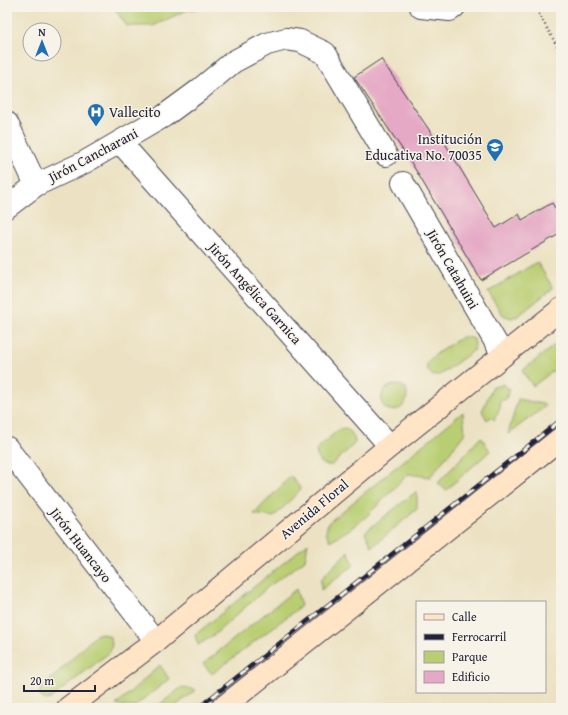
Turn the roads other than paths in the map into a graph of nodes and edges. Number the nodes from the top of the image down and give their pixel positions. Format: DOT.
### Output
graph roads {
  1 [pos="421,7"];
  2 [pos="454,7"];
  3 [pos="7,124"];
  4 [pos="120,142"];
  5 [pos="386,155"];
  6 [pos="402,183"];
  7 [pos="36,185"];
  8 [pos="7,207"];
  9 [pos="561,309"];
  10 [pos="503,355"];
  11 [pos="561,438"];
  12 [pos="390,446"];
  13 [pos="7,448"];
  14 [pos="156,641"];
  15 [pos="68,708"];
  16 [pos="222,708"];
  1 -- 2 [label="street"];
  3 -- 7 [label="street"];
  4 -- 5 [label="street, Jirón Cancharani"];
  4 -- 7 [label="street, Jirón Cancharani"];
  4 -- 12 [label="street, Jirón Angélica Garnica"];
  6 -- 10 [label="street, Jirón Catahuini"];
  7 -- 8 [label="street, Jirón Cancharani"];
  9 -- 10 [label="street, Avenida Floral"];
  10 -- 12 [label="street, Avenida Floral"];
  11 -- 16 [label="street"];
  12 -- 14 [label="street, Avenida Floral"];
  13 -- 14 [label="street, Jirón Huancayo"];
  14 -- 15 [label="street, Avenida Floral"];
}
